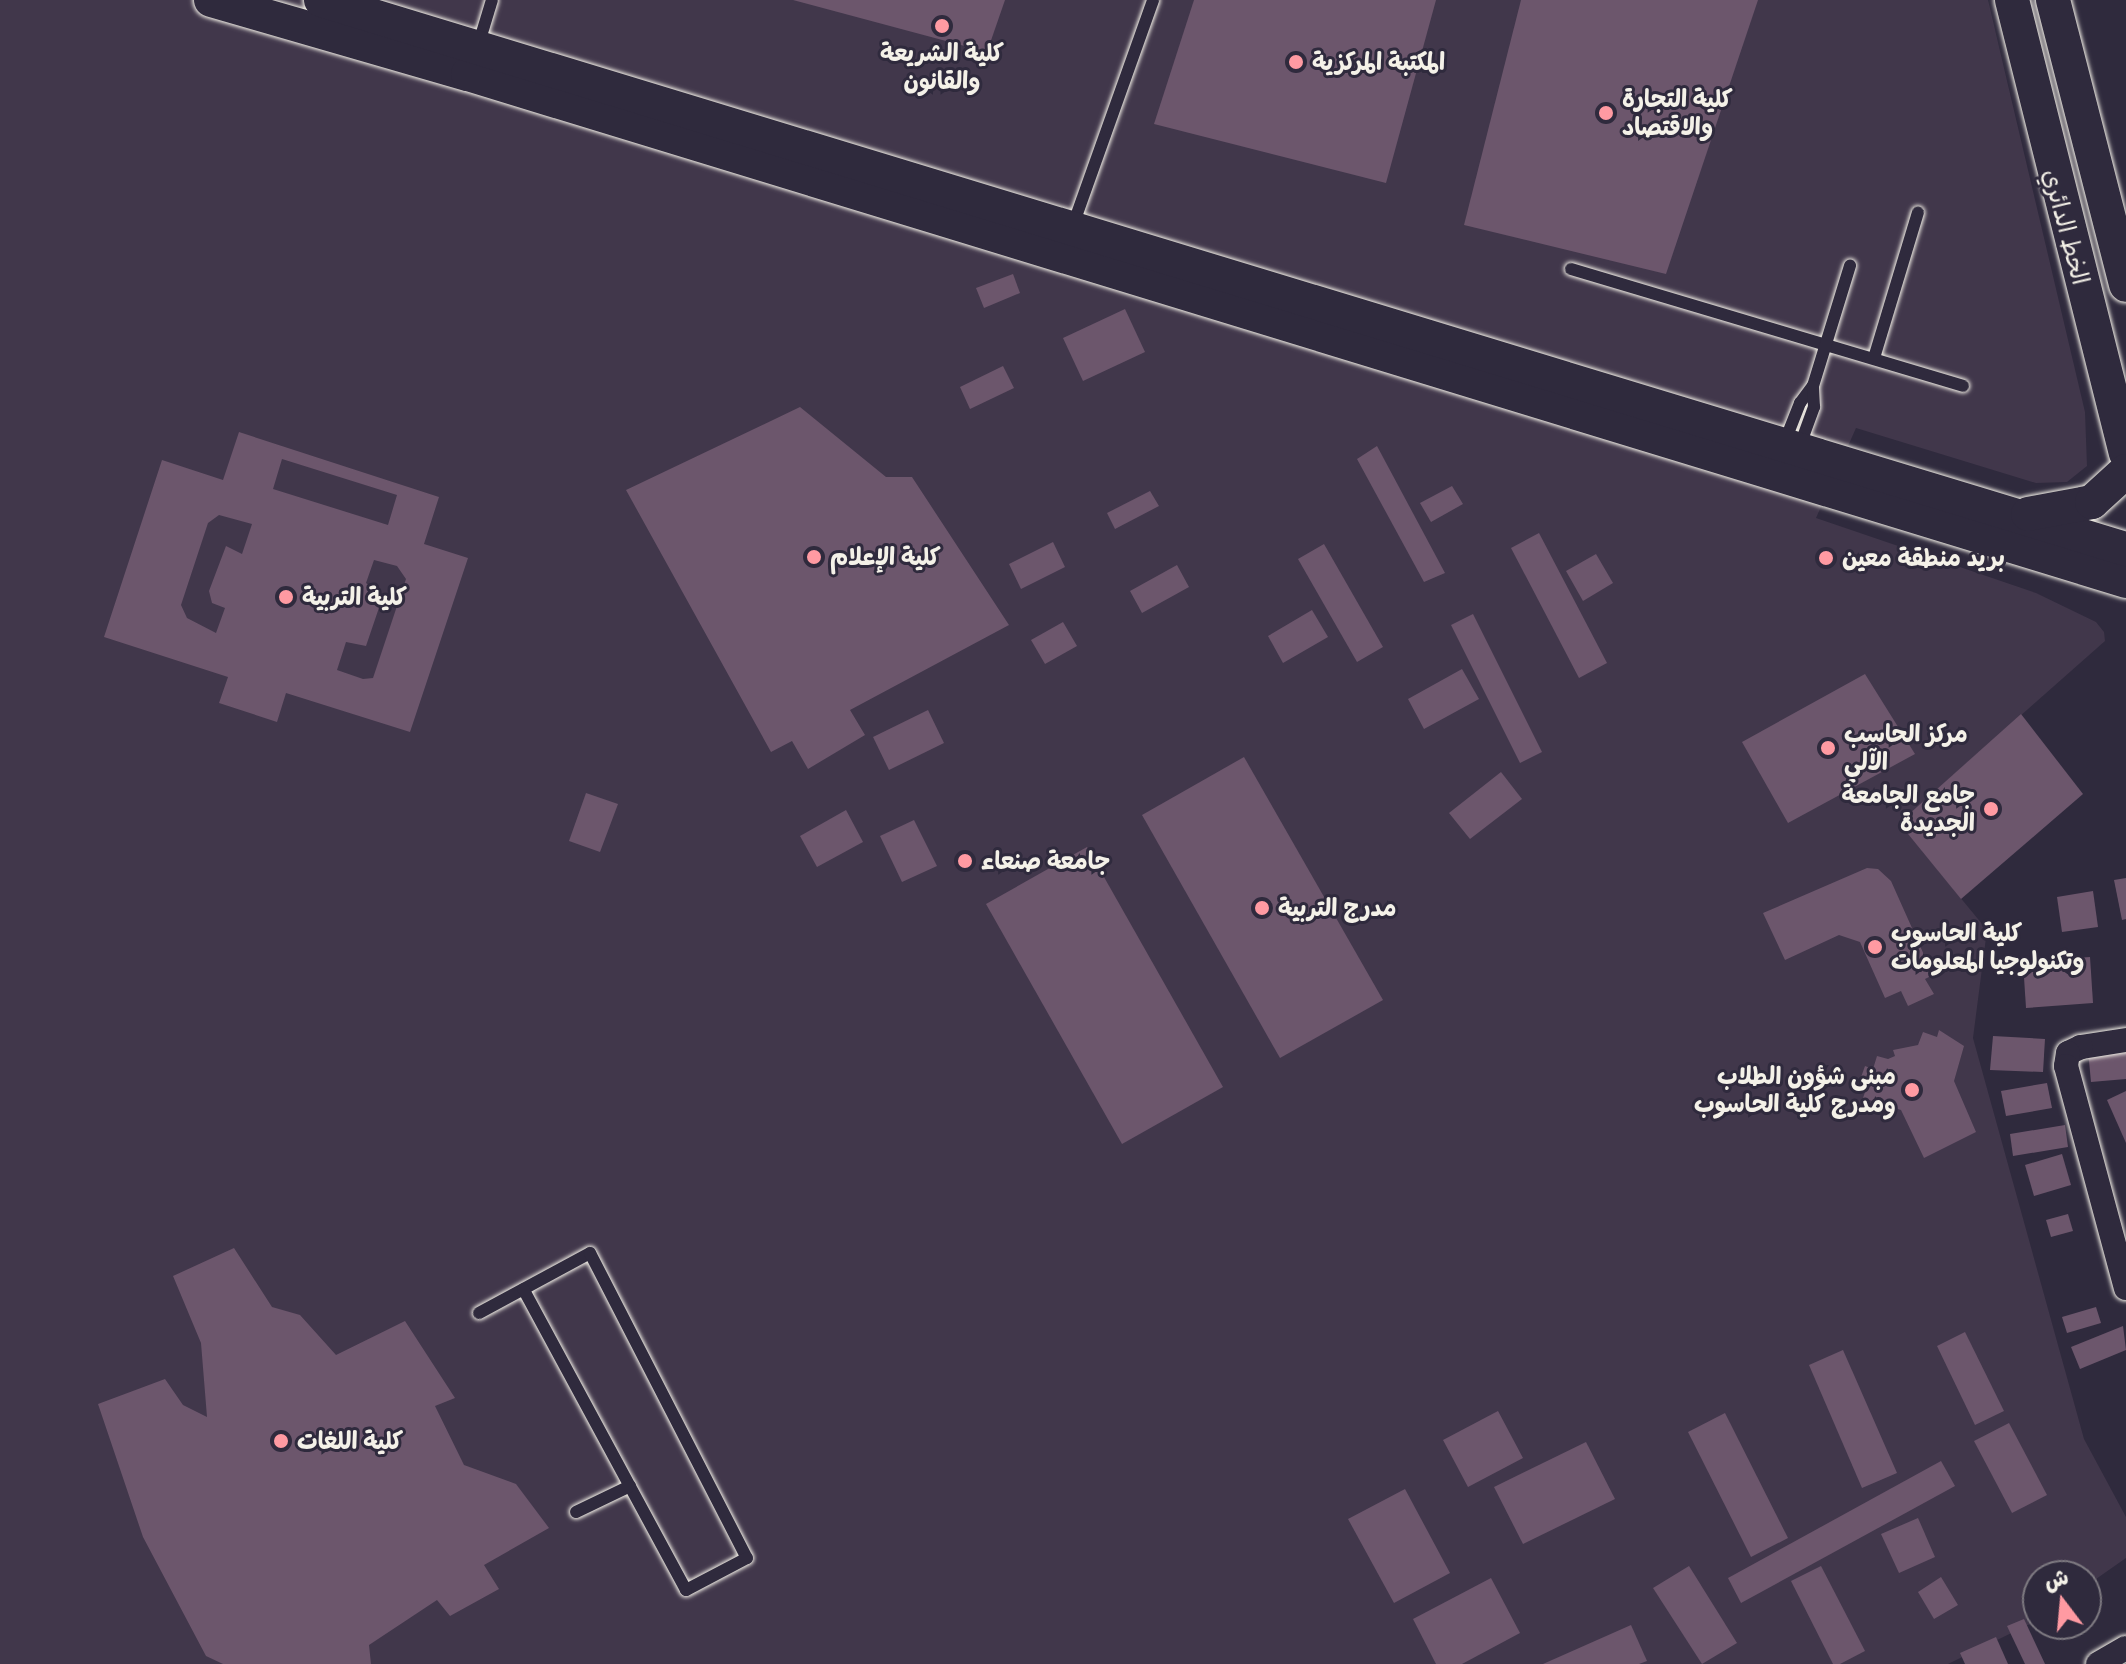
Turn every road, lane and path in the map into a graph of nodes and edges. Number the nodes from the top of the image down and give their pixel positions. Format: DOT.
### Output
graph roads {
  1 [pos="211,0"];
  2 [pos="321,0"];
  3 [pos="492,0"];
  4 [pos="1153,0"];
  5 [pos="2012,0"];
  6 [pos="2053,0"];
  7 [pos="473,60"];
  8 [pos="1918,212"];
  9 [pos="1072,228"];
  10 [pos="1850,266"];
  11 [pos="1571,269"];
  12 [pos="2126,283"];
  13 [pos="1827,342"];
  14 [pos="1874,358"];
  15 [pos="1963,386"];
  16 [pos="2126,453"];
  17 [pos="1788,457"];
  18 [pos="2126,471"];
  19 [pos="2016,515"];
  20 [pos="2126,549"];
  21 [pos="2092,571"];
  22 [pos="2126,581"];
  23 [pos="2126,608"];
  24 [pos="2126,1040"];
  25 [pos="2126,1288"];
  26 [pos="523,1289"];
  27 [pos="479,1313"];
  28 [pos="630,1486"];
  29 [pos="576,1512"];
  30 [pos="2126,1648"];
  31 [pos="2098,1664"];
  1 -- 7 [label="street"];
  2 -- 7 [label="street"];
  3 -- 7 [label="lane"];
  4 -- 9 [label="lane"];
  5 -- 16 [label="street, الخط الدائري"];
  6 -- 12 [label="street, الخط الدائري"];
  7 -- 9 [label="street"];
  7 -- 17 [label="street"];
  8 -- 14 [label="lane"];
  9 -- 17 [label="street"];
  10 -- 13 [label="lane"];
  11 -- 13 [label="lane"];
  13 -- 14 [label="lane"];
  13 -- 17 [label="lane"];
  14 -- 15 [label="lane"];
  17 -- 19 [label="street"];
  17 -- 21 [label="street"];
  18 -- 19 [label="street"];
  19 -- 20 [label="street"];
  21 -- 22 [label="street"];
  21 -- 23 [label="street"];
  24 -- 25 [label="street"];
  26 -- 27 [label="lane"];
  26 -- 28 [label="lane"];
  26 -- 28 [label="lane"];
  28 -- 29 [label="lane"];
  30 -- 31 [label="street"];
}
